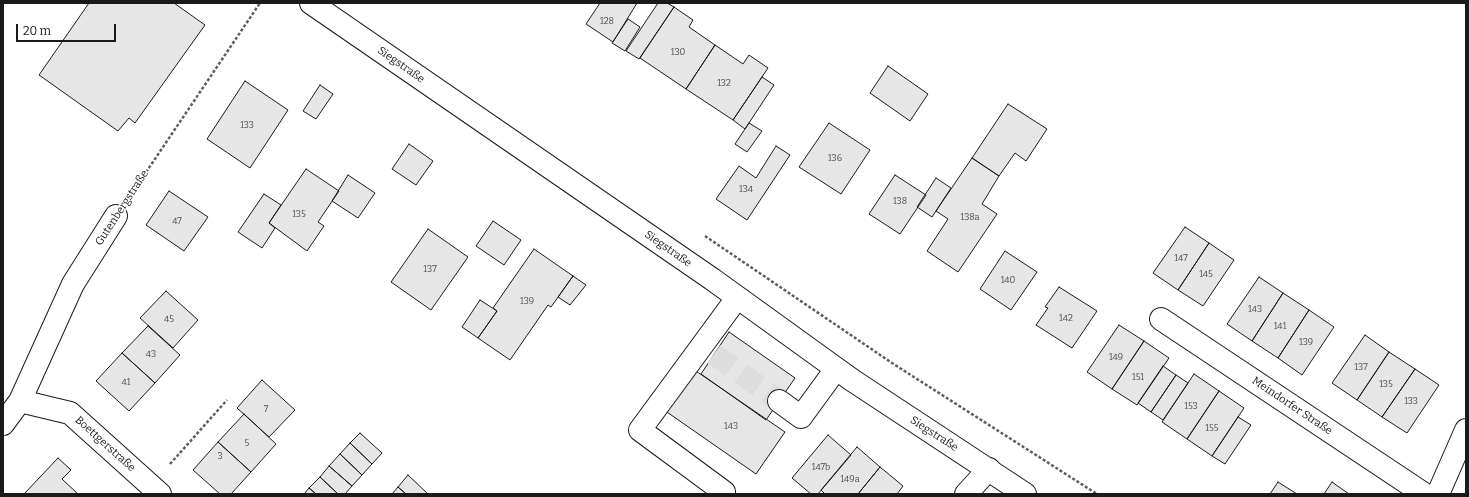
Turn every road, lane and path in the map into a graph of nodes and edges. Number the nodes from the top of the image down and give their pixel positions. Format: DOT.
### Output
graph roads {
  1 [pos="260,3"];
  2 [pos="311,3"];
  3 [pos="116,216"];
  4 [pos="737,298"];
  5 [pos="1161,319"];
  6 [pos="892,363"];
  7 [pos="836,369"];
  8 [pos="227,400"];
  9 [pos="20,401"];
  10 [pos="779,401"];
  11 [pos="3,424"];
  12 [pos="1465,437"];
  13 [pos="989,469"];
  14 [pos="155,490"];
  15 [pos="724,492"];
  16 [pos="966,494"];
  17 [pos="1025,494"];
  18 [pos="1097,494"];
  19 [pos="1424,494"];
  20 [pos="1438,494"];
  1 -- 3 [label="path, Gutenbergstraße"];
  2 -- 4 [label="main road, Siegstraße"];
  3 -- 9 [label="main road, Gutenbergstraße"];
  4 -- 7 [label="main road, Siegstraße"];
  4 -- 15 [label="main road"];
  5 -- 19 [label="main road, Meindorfer Straße"];
  6 -- 18 [label="path"];
  7 -- 10 [label="main road"];
  7 -- 13 [label="main road, Siegstraße"];
  8 -- 14 [label="path"];
  9 -- 11 [label="main road, Gutenbergstraße"];
  9 -- 14 [label="main road, Boettgerstraße"];
  12 -- 20 [label="main road"];
  13 -- 16 [label="main road"];
  13 -- 17 [label="main road, Siegstraße"];
}
